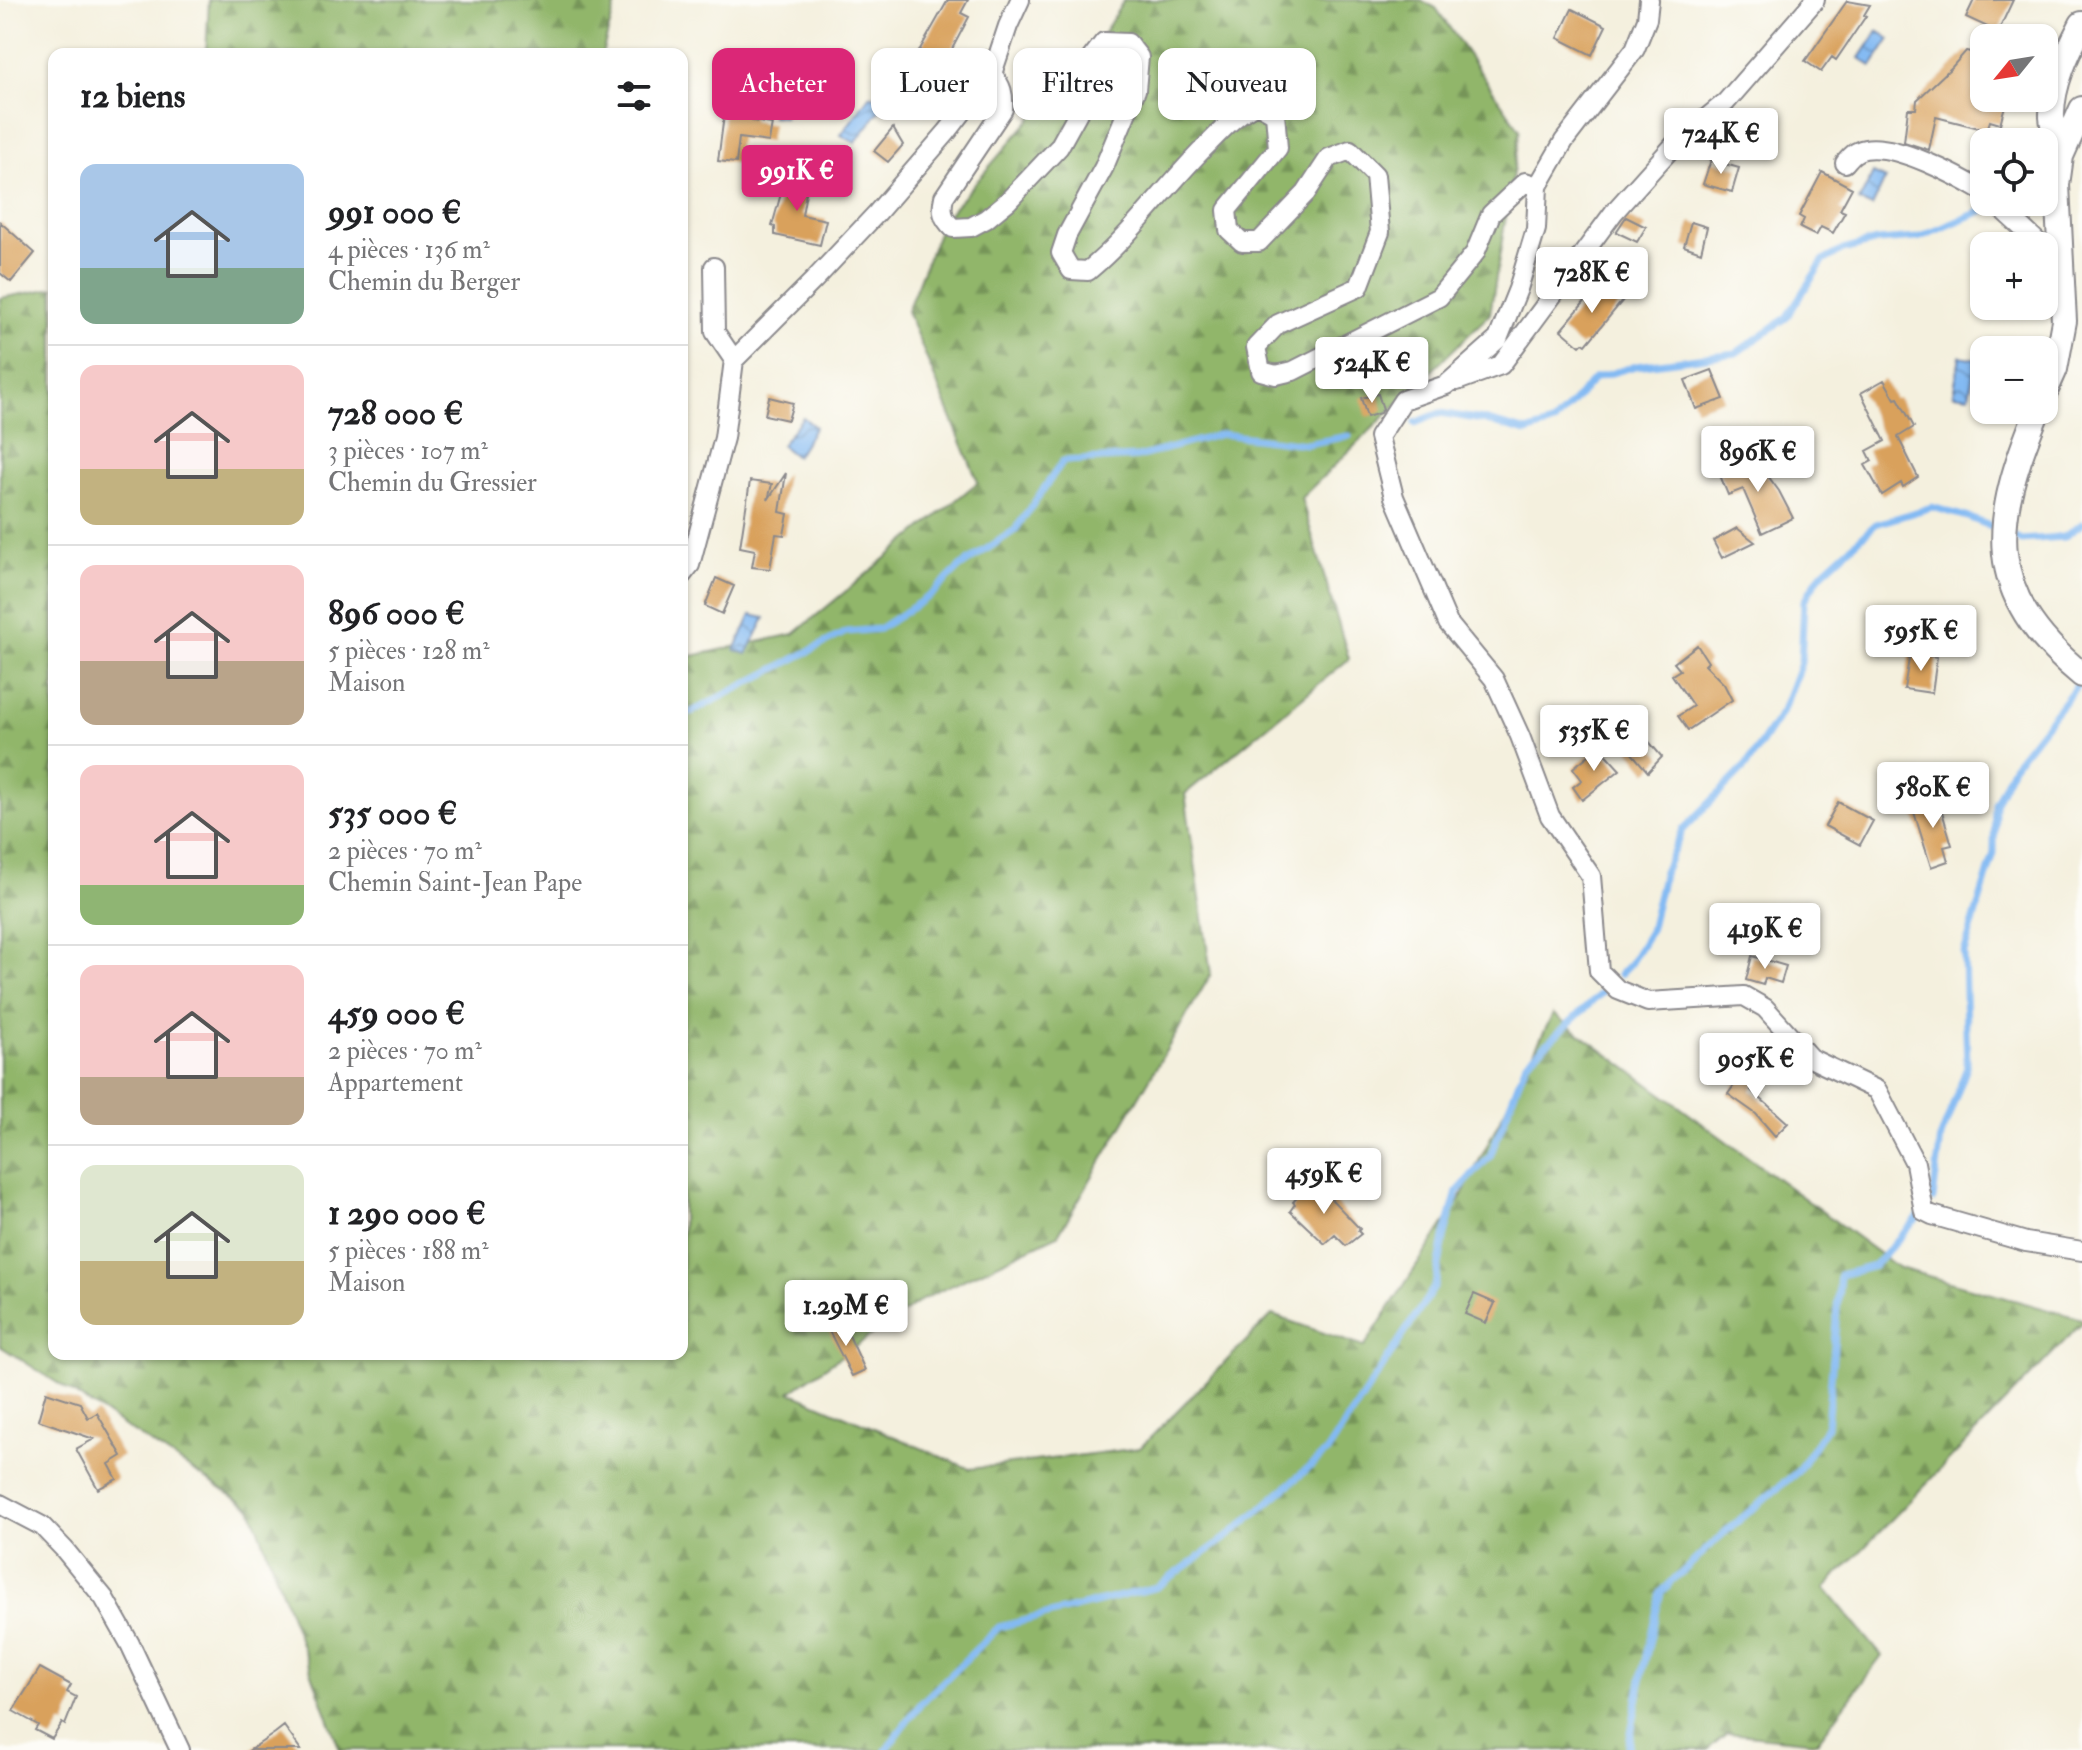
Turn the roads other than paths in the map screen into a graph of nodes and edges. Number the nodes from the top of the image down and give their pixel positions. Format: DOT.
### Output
graph roads {
  1 [pos="1020,0"];
  2 [pos="1649,0"];
  3 [pos="1815,0"];
  4 [pos="2082,24"];
  5 [pos="997,59"];
  6 [pos="997,80"];
  7 [pos="2082,109"];
  8 [pos="997,118"];
  9 [pos="956,120"];
  10 [pos="996,120"];
  11 [pos="2061,156"];
  12 [pos="1845,163"];
  13 [pos="1970,184"];
  14 [pos="1538,186"];
  15 [pos="2009,216"];
  16 [pos="2026,232"];
  17 [pos="2051,232"];
  18 [pos="714,267"];
  19 [pos="2058,294"];
  20 [pos="2058,353"];
  21 [pos="734,360"];
  22 [pos="1446,385"];
  23 [pos="2032,424"];
  24 [pos="688,568"];
  25 [pos="2082,675"];
  26 [pos="2082,1251"];
  27 [pos="0,1504"];
  28 [pos="180,1750"];
  1 -- 5 [label="street"];
  2 -- 14 [label="street"];
  3 -- 22 [label="street"];
  4 -- 11 [label="main road"];
  6 -- 8 [label="street"];
  7 -- 11 [label="main road"];
  9 -- 21 [label="street"];
  10 -- 14 [label="street"];
  11 -- 17 [label="main road"];
  12 -- 13 [label="street"];
  14 -- 22 [label="street"];
  15 -- 16 [label="street"];
  18 -- 21 [label="street"];
  19 -- 20 [label="main road"];
  21 -- 24 [label="street"];
  22 -- 26 [label="street"];
  23 -- 25 [label="main road"];
  27 -- 28 [label="street"];
}
